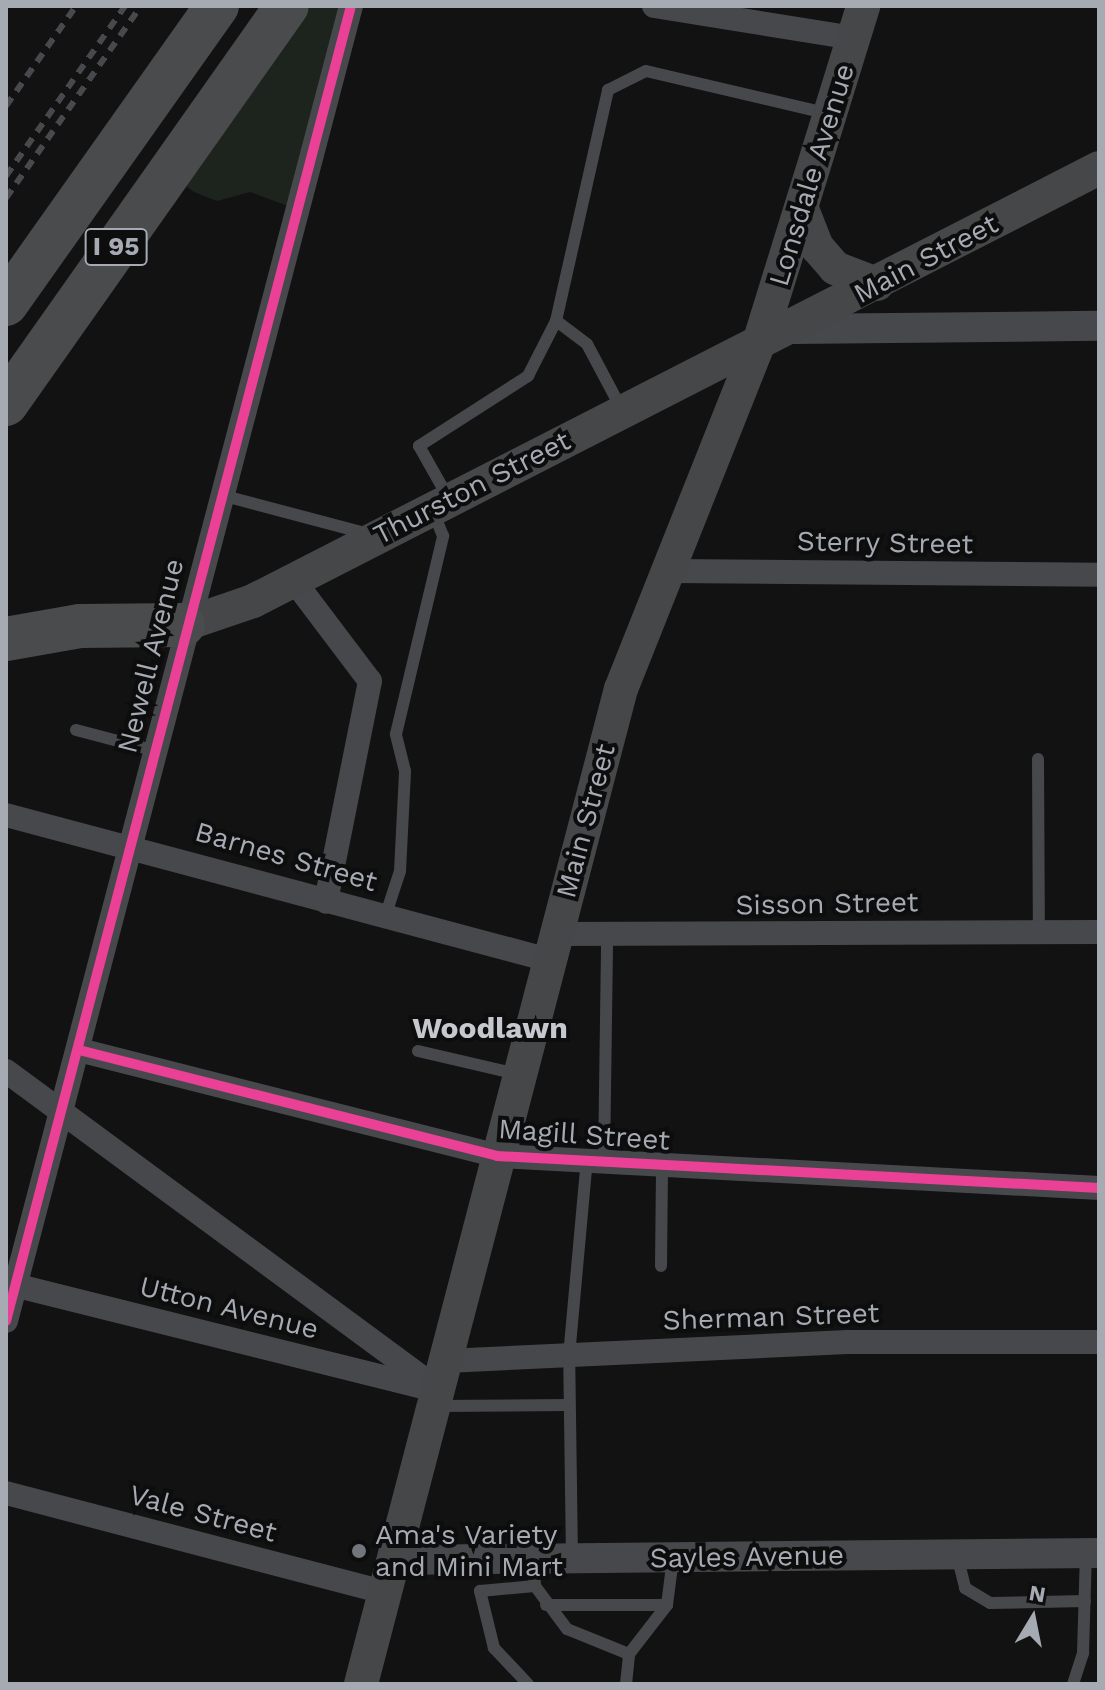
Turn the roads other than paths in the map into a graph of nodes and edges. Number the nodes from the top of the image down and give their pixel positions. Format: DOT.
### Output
graph roads {
  1 [pos="217,6"];
  2 [pos="287,6"];
  3 [pos="351,6"];
  4 [pos="654,6"];
  5 [pos="858,22"];
  6 [pos="832,115"];
  7 [pos="1099,168"];
  8 [pos="802,209"];
  9 [pos="877,284"];
  10 [pos="6,304"];
  11 [pos="556,321"];
  12 [pos="1099,326"];
  13 [pos="792,329"];
  14 [pos="759,343"];
  15 [pos="661,393"];
  16 [pos="6,404"];
  17 [pos="623,412"];
  18 [pos="732,412"];
  19 [pos="218,494"];
  20 [pos="441,504"];
  21 [pos="374,537"];
  22 [pos="670,571"];
  23 [pos="1099,575"];
  24 [pos="292,578"];
  25 [pos="183,625"];
  26 [pos="6,639"];
  27 [pos="76,730"];
  28 [pos="152,750"];
  29 [pos="1038,759"];
  30 [pos="6,815"];
  31 [pos="128,843"];
  32 [pos="326,902"];
  33 [pos="385,917"];
  34 [pos="1039,932"];
  35 [pos="1099,932"];
  36 [pos="607,934"];
  37 [pos="552,947"];
  38 [pos="79,1050"];
  39 [pos="418,1051"];
  40 [pos="6,1071"];
  41 [pos="519,1075"];
  42 [pos="62,1112"];
  43 [pos="497,1156"];
  44 [pos="595,1161"];
  45 [pos="662,1165"];
  46 [pos="1099,1188"];
  47 [pos="661,1266"];
  48 [pos="10,1284"];
  49 [pos="6,1321"];
  50 [pos="1099,1342"];
  51 [pos="569,1356"];
  52 [pos="440,1386"];
  53 [pos="569,1405"];
  54 [pos="6,1493"];
  55 [pos="1092,1554"];
  56 [pos="957,1555"];
  57 [pos="673,1558"];
  58 [pos="572,1559"];
  59 [pos="396,1560"];
  60 [pos="534,1572"];
  61 [pos="386,1593"];
  62 [pos="1085,1601"];
  63 [pos="546,1605"];
  64 [pos="667,1605"];
  65 [pos="629,1654"];
  66 [pos="361,1684"];
  67 [pos="528,1684"];
  68 [pos="626,1684"];
  69 [pos="1073,1684"];
  1 -- 10 [label="highway, I 95"];
  2 -- 16 [label="highway, I 95"];
  3 -- 19 [label="street, Newell Avenue"];
  4 -- 5 [label="street"];
  5 -- 6 [label="main road, Lonsdale Avenue"];
  6 -- 8 [label="main road, Lonsdale Avenue"];
  6 -- 11 [label="lane"];
  7 -- 9 [label="main road, Main Street"];
  8 -- 9 [label="main road"];
  8 -- 14 [label="main road, Lonsdale Avenue"];
  9 -- 13 [label="main road, Main Street"];
  11 -- 17 [label="lane"];
  11 -- 20 [label="lane"];
  12 -- 13 [label="street"];
  13 -- 14 [label="main road, Main Street"];
  14 -- 15 [label="main road, Thurston Street"];
  14 -- 18 [label="main road, Main Street"];
  15 -- 17 [label="main road, Thurston Street"];
  15 -- 18 [label="main road"];
  17 -- 20 [label="main road, Thurston Street"];
  18 -- 22 [label="main road, Main Street"];
  19 -- 21 [label="lane"];
  19 -- 25 [label="street, Newell Avenue"];
  20 -- 21 [label="main road, Thurston Street"];
  20 -- 33 [label="lane"];
  21 -- 24 [label="main road, Thurston Street"];
  22 -- 23 [label="street, Sterry Street"];
  22 -- 37 [label="main road, Main Street"];
  24 -- 25 [label="main road, Thurston Street"];
  24 -- 32 [label="street"];
  25 -- 26 [label="highway"];
  25 -- 28 [label="street, Newell Avenue"];
  27 -- 28 [label="lane"];
  28 -- 31 [label="street, Newell Avenue"];
  29 -- 34 [label="lane"];
  30 -- 31 [label="street, Barnes Street"];
  31 -- 32 [label="street, Barnes Street"];
  31 -- 38 [label="street, Newell Avenue"];
  32 -- 33 [label="street, Barnes Street"];
  33 -- 37 [label="street, Barnes Street"];
  34 -- 35 [label="street, Sisson Street"];
  34 -- 36 [label="street, Sisson Street"];
  36 -- 37 [label="street, Sisson Street"];
  36 -- 44 [label="lane"];
  37 -- 41 [label="main road, Main Street"];
  38 -- 42 [label="street, Newell Avenue"];
  38 -- 43 [label="street, Magill Street"];
  39 -- 41 [label="lane"];
  40 -- 42 [label="street"];
  41 -- 43 [label="main road, Main Street"];
  42 -- 48 [label="street, Newell Avenue"];
  42 -- 52 [label="street"];
  43 -- 44 [label="street, Magill Street"];
  43 -- 52 [label="main road, Main Street"];
  44 -- 45 [label="street, Magill Street"];
  44 -- 51 [label="lane"];
  45 -- 46 [label="street, Magill Street"];
  45 -- 47 [label="lane"];
  48 -- 49 [label="street, Newell Avenue"];
  48 -- 52 [label="street, Utton Avenue"];
  50 -- 51 [label="street, Sherman Street"];
  51 -- 52 [label="street, Sherman Street"];
  51 -- 53 [label="lane"];
  52 -- 53 [label="lane"];
  52 -- 59 [label="main road, Main Street"];
  53 -- 58 [label="lane"];
  54 -- 61 [label="street, Vale Street"];
  55 -- 56 [label="street, Sayles Avenue"];
  55 -- 62 [label="lane"];
  56 -- 57 [label="street, Sayles Avenue"];
  56 -- 62 [label="lane"];
  57 -- 58 [label="street, Sayles Avenue"];
  57 -- 64 [label="lane"];
  58 -- 60 [label="street, Sayles Avenue"];
  59 -- 60 [label="street, Sayles Avenue"];
  59 -- 61 [label="main road, Main Street"];
  60 -- 63 [label="lane"];
  60 -- 67 [label="lane"];
  61 -- 66 [label="main road, Main Street"];
  62 -- 69 [label="lane"];
  63 -- 64 [label="lane"];
  63 -- 65 [label="lane"];
  64 -- 65 [label="lane"];
  65 -- 68 [label="lane"];
}
